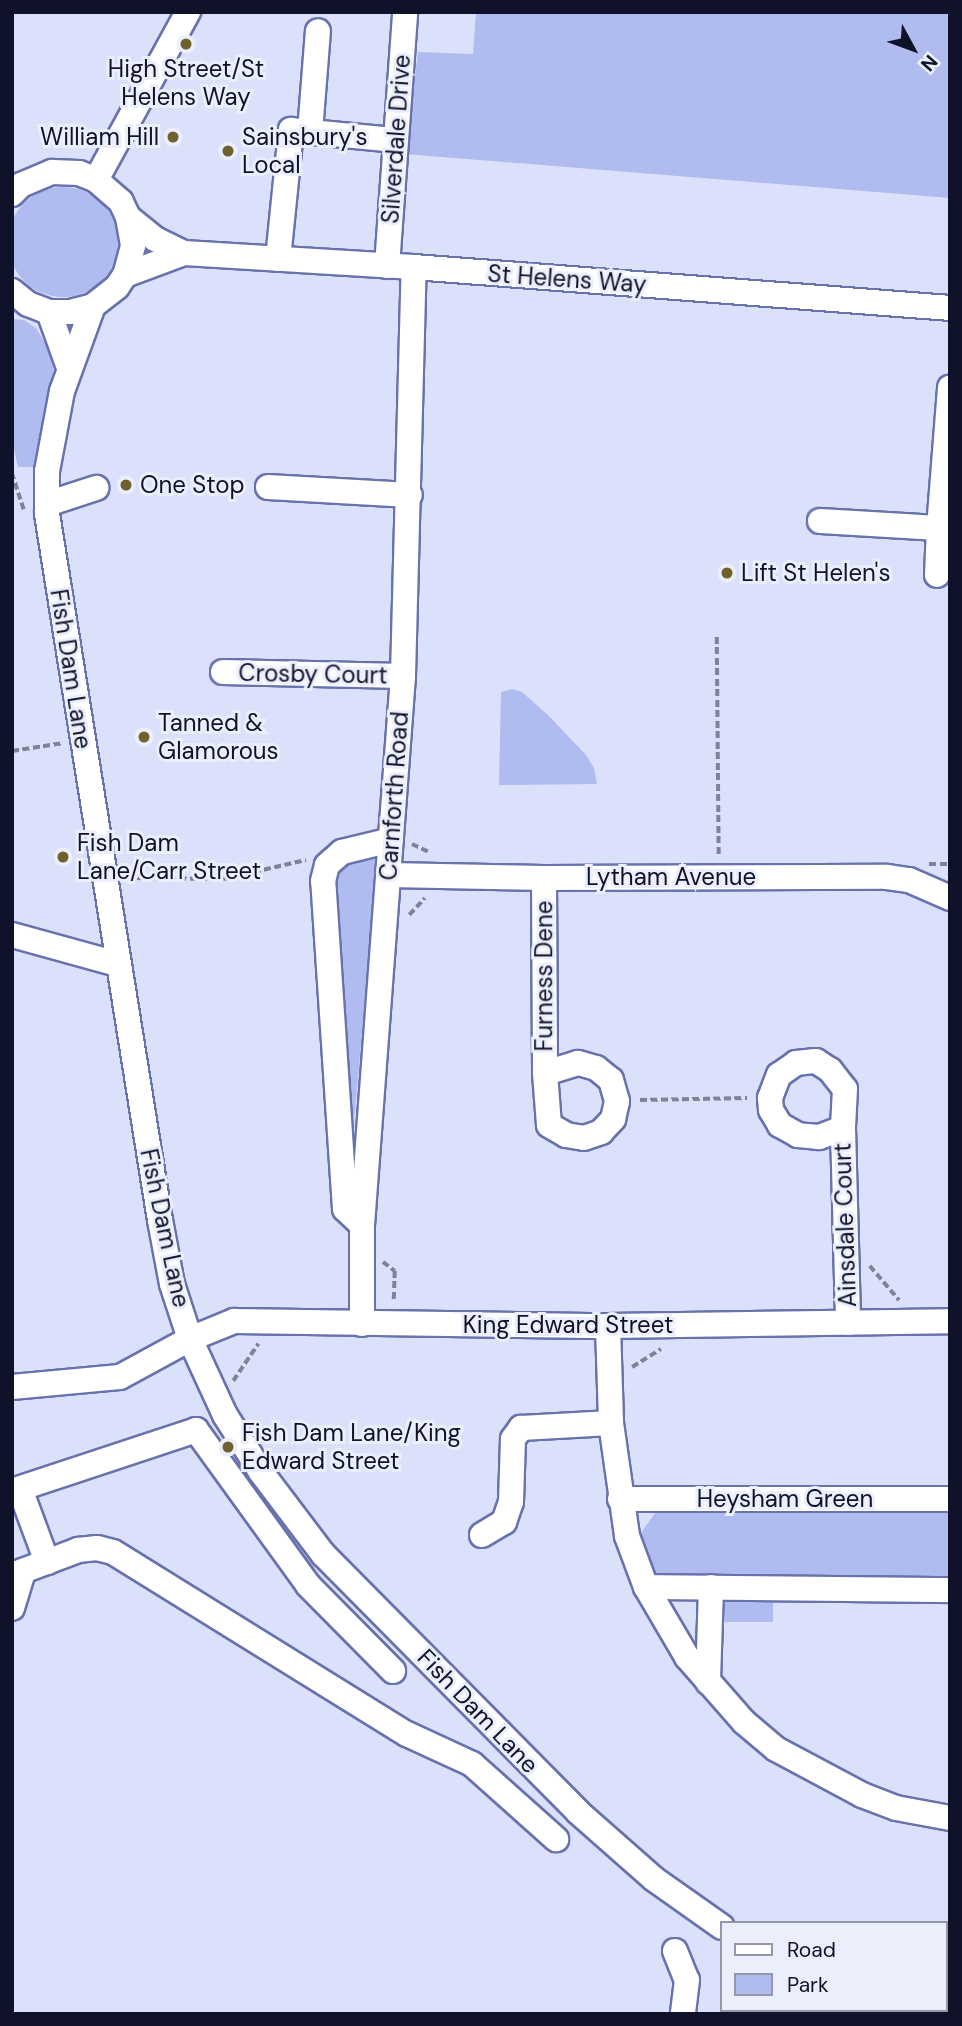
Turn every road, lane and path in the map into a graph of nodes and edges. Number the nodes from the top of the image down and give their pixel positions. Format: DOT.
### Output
graph roads {
  1 [pos="188,12"];
  2 [pos="405,12"];
  3 [pos="318,31"];
  4 [pos="310,132"];
  5 [pos="395,140"];
  6 [pos="12,169"];
  7 [pos="38,176"];
  8 [pos="96,180"];
  9 [pos="12,194"];
  10 [pos="128,217"];
  11 [pos="184,253"];
  12 [pos="278,259"];
  13 [pos="387,266"];
  14 [pos="414,267"];
  15 [pos="125,275"];
  16 [pos="25,302"];
  17 [pos="93,306"];
  18 [pos="950,308"];
  19 [pos="69,368"];
  20 [pos="950,387"];
  21 [pos="268,487"];
  22 [pos="96,488"];
  23 [pos="410,495"];
  24 [pos="47,504"];
  25 [pos="820,521"];
  26 [pos="939,528"];
  27 [pos="937,575"];
  28 [pos="717,637"];
  29 [pos="223,672"];
  30 [pos="403,676"];
  31 [pos="82,741"];
  32 [pos="12,751"];
  33 [pos="391,840"];
  34 [pos="342,852"];
  35 [pos="388,875"];
  36 [pos="446,876"];
  37 [pos="719,876"];
  38 [pos="104,878"];
  39 [pos="544,878"];
  40 [pos="950,898"];
  41 [pos="12,936"];
  42 [pos="383,941"];
  43 [pos="117,964"];
  44 [pos="545,1073"];
  45 [pos="770,1098"];
  46 [pos="617,1101"];
  47 [pos="843,1128"];
  48 [pos="362,1236"];
  49 [pos="846,1238"];
  50 [pos="950,1321"];
  51 [pos="273,1322"];
  52 [pos="848,1322"];
  53 [pos="918,1322"];
  54 [pos="362,1324"];
  55 [pos="394,1324"];
  56 [pos="608,1326"];
  57 [pos="190,1339"];
  58 [pos="666,1346"];
  59 [pos="609,1381"];
  60 [pos="12,1387"];
  61 [pos="219,1402"];
  62 [pos="611,1423"];
  63 [pos="16,1490"];
  64 [pos="620,1499"];
  65 [pos="950,1499"];
  66 [pos="482,1535"];
  67 [pos="47,1562"];
  68 [pos="18,1573"];
  69 [pos="646,1587"];
  70 [pos="711,1587"];
  71 [pos="950,1590"];
  72 [pos="12,1608"];
  73 [pos="393,1671"];
  74 [pos="708,1682"];
  75 [pos="950,1818"];
  76 [pos="556,1839"];
  77 [pos="720,1926"];
  78 [pos="675,1951"];
  79 [pos="683,2014"];
  1 -- 8 [label="street"];
  2 -- 5 [label="street, Silverdale Drive"];
  3 -- 4 [label="street"];
  4 -- 5 [label="street"];
  4 -- 12 [label="street"];
  5 -- 13 [label="street, Silverdale Drive"];
  6 -- 7 [label="street"];
  7 -- 8 [label="street"];
  7 -- 9 [label="street"];
  8 -- 10 [label="street, St Helens Way"];
  10 -- 11 [label="street, St Helens Way"];
  10 -- 15 [label="street"];
  11 -- 12 [label="street, St Helens Way"];
  11 -- 15 [label="street, St Helens Way"];
  12 -- 13 [label="street, St Helens Way"];
  13 -- 14 [label="street, St Helens Way"];
  14 -- 18 [label="street, St Helens Way"];
  14 -- 23 [label="street, Carnforth Road"];
  15 -- 17 [label="street"];
  16 -- 17 [label="street"];
  16 -- 19 [label="street"];
  17 -- 19 [label="street, Fish Dam Lane"];
  19 -- 24 [label="street, Fish Dam Lane"];
  20 -- 26 [label="street"];
  21 -- 23 [label="street"];
  22 -- 24 [label="street"];
  23 -- 30 [label="street, Carnforth Road"];
  24 -- 31 [label="street, Fish Dam Lane"];
  25 -- 26 [label="street"];
  26 -- 27 [label="street"];
  28 -- 37 [label="path"];
  29 -- 30 [label="street, Crosby Court"];
  30 -- 33 [label="street, Carnforth Road"];
  31 -- 32 [label="path"];
  31 -- 38 [label="street, Fish Dam Lane"];
  33 -- 34 [label="street"];
  33 -- 35 [label="street, Carnforth Road"];
  34 -- 38 [label="path"];
  34 -- 48 [label="street"];
  35 -- 36 [label="street, Lytham Avenue"];
  35 -- 42 [label="street, Carnforth Road"];
  36 -- 39 [label="street, Lytham Avenue"];
  36 -- 42 [label="path"];
  37 -- 39 [label="street, Lytham Avenue"];
  37 -- 40 [label="street, Lytham Avenue"];
  38 -- 43 [label="street, Fish Dam Lane"];
  39 -- 44 [label="street, Furness Dene"];
  41 -- 43 [label="street"];
  42 -- 48 [label="street, Carnforth Road"];
  43 -- 57 [label="street, Fish Dam Lane"];
  44 -- 46 [label="street, Furness Dene"];
  44 -- 46 [label="street, Furness Dene"];
  45 -- 46 [label="path"];
  45 -- 47 [label="street, Ainsdale Court"];
  45 -- 47 [label="street, Ainsdale Court"];
  47 -- 49 [label="street, Ainsdale Court"];
  48 -- 54 [label="street, Carnforth Road"];
  48 -- 55 [label="path"];
  49 -- 52 [label="street, Ainsdale Court"];
  49 -- 53 [label="path"];
  50 -- 53 [label="street, King Edward Street"];
  51 -- 54 [label="street, King Edward Street"];
  51 -- 57 [label="street, King Edward Street"];
  51 -- 61 [label="path"];
  52 -- 53 [label="street, King Edward Street"];
  52 -- 56 [label="street, King Edward Street"];
  54 -- 55 [label="street, King Edward Street"];
  55 -- 56 [label="street, King Edward Street"];
  56 -- 59 [label="street"];
  57 -- 60 [label="street, King Edward Street"];
  57 -- 61 [label="street, Fish Dam Lane"];
  58 -- 59 [label="path"];
  59 -- 62 [label="street"];
  61 -- 77 [label="street, Fish Dam Lane"];
  62 -- 64 [label="street"];
  62 -- 66 [label="street"];
  63 -- 67 [label="street"];
  63 -- 73 [label="street"];
  64 -- 65 [label="street, Heysham Green"];
  64 -- 69 [label="street"];
  67 -- 68 [label="street"];
  67 -- 76 [label="street"];
  68 -- 72 [label="street"];
  69 -- 70 [label="street"];
  69 -- 74 [label="street"];
  70 -- 71 [label="street"];
  70 -- 74 [label="street"];
  74 -- 75 [label="street"];
  78 -- 79 [label="street"];
}
